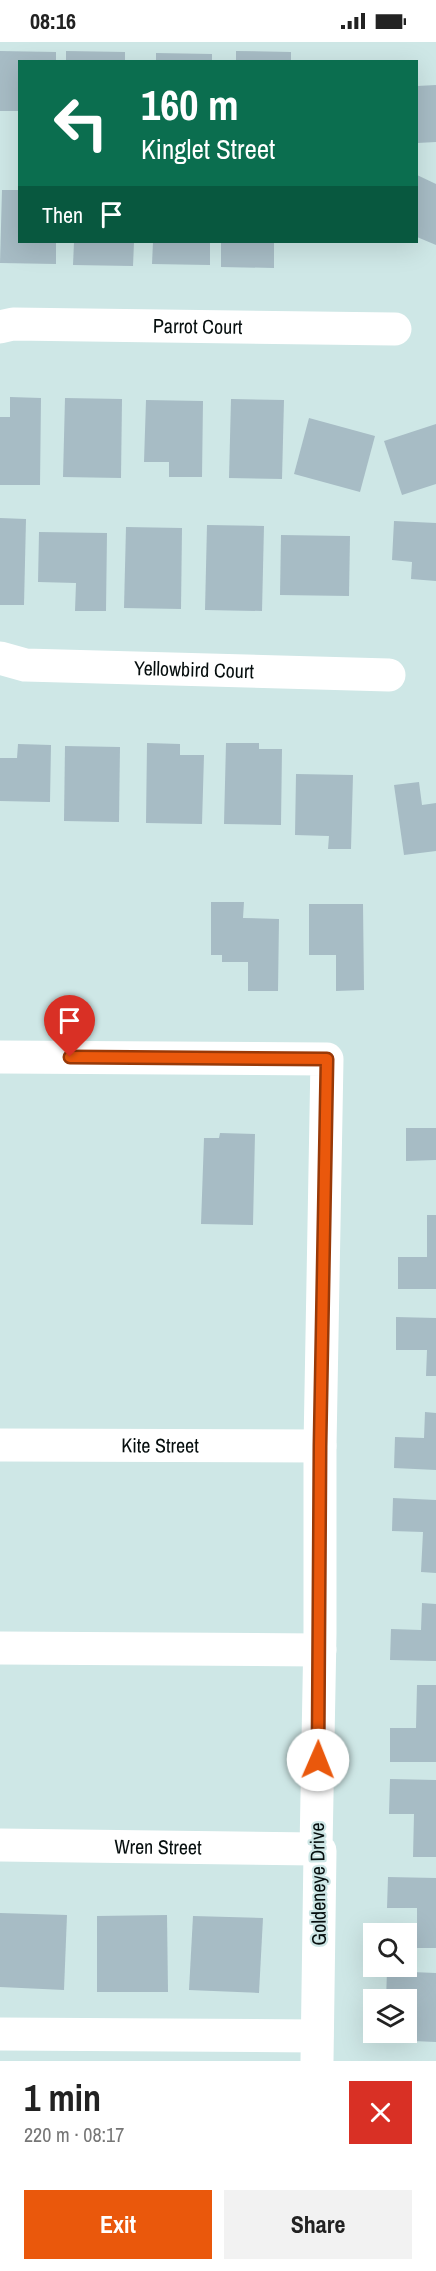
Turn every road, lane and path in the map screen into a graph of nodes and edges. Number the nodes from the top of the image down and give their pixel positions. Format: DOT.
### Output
graph roads {
  1 [pos="0,327"];
  2 [pos="395,329"];
  3 [pos="0,658"];
  4 [pos="389,675"];
  5 [pos="0,1057"];
  6 [pos="0,1445"];
  7 [pos="320,1446"];
  8 [pos="0,1648"];
  9 [pos="320,1650"];
  10 [pos="0,1845"];
  11 [pos="316,1849"];
  12 [pos="0,2034"];
  13 [pos="317,2048"];
  1 -- 2 [label="street, Parrot Court"];
  3 -- 4 [label="street, Yellowbird Court"];
  5 -- 7 [label="street, Goldeneye Drive"];
  6 -- 7 [label="street, Kite Street"];
  7 -- 9 [label="street, Goldeneye Drive"];
  8 -- 9 [label="street"];
  9 -- 11 [label="street, Goldeneye Drive"];
  10 -- 11 [label="street, Wren Street"];
  11 -- 13 [label="street, Goldeneye Drive"];
  12 -- 13 [label="street"];
}
